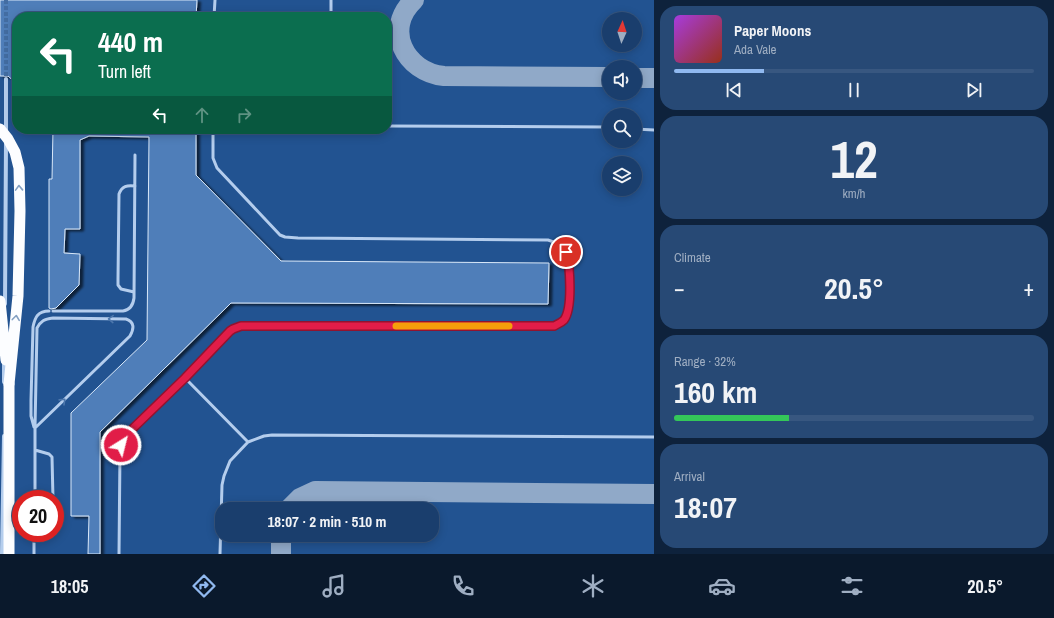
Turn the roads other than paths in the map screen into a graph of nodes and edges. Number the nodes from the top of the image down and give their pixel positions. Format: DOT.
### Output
graph roads {
  1 [pos="214,0"];
  2 [pos="331,0"];
  3 [pos="214,12"];
  4 [pos="331,12"];
  5 [pos="6,79"];
  6 [pos="392,126"];
  7 [pos="602,128"];
  8 [pos="0,129"];
  9 [pos="642,129"];
  10 [pos="654,130"];
  11 [pos="213,134"];
  12 [pos="135,155"];
  13 [pos="135,186"];
  14 [pos="134,292"];
  15 [pos="0,300"];
  16 [pos="49,311"];
  17 [pos="53,311"];
  18 [pos="185,378"];
  19 [pos="9,384"];
  20 [pos="4,410"];
  21 [pos="35,428"];
  22 [pos="4,434"];
  23 [pos="654,437"];
  24 [pos="248,442"];
  25 [pos="35,450"];
  26 [pos="34,490"];
  27 [pos="53,490"];
  28 [pos="35,542"];
  29 [pos="2,554"];
  30 [pos="9,554"];
  31 [pos="34,554"];
  32 [pos="119,554"];
  33 [pos="220,554"];
  1 -- 3 [label="lane"];
  2 -- 4 [label="lane"];
  5 -- 20 [label="street"];
  6 -- 7 [label="lane"];
  19 -- 8 [label="highway, one-way, bridge"];
  9 -- 10 [label="lane"];
  11 -- 18 [label="lane"];
  12 -- 13 [label="lane"];
  13 -- 14 [label="lane"];
  13 -- 14 [label="lane"];
  14 -- 17 [label="lane"];
  15 -- 19 [label="highway, bridge"];
  16 -- 21 [label="lane"];
  18 -- 24 [label="lane"];
  18 -- 32 [label="lane"];
  19 -- 30 [label="highway"];
  21 -- 21 [label="lane, one-way"];
  21 -- 25 [label="lane"];
  22 -- 29 [label="street"];
  23 -- 24 [label="lane"];
  24 -- 33 [label="lane"];
  25 -- 26 [label="lane"];
  25 -- 27 [label="lane"];
  28 -- 31 [label="lane"];
}
